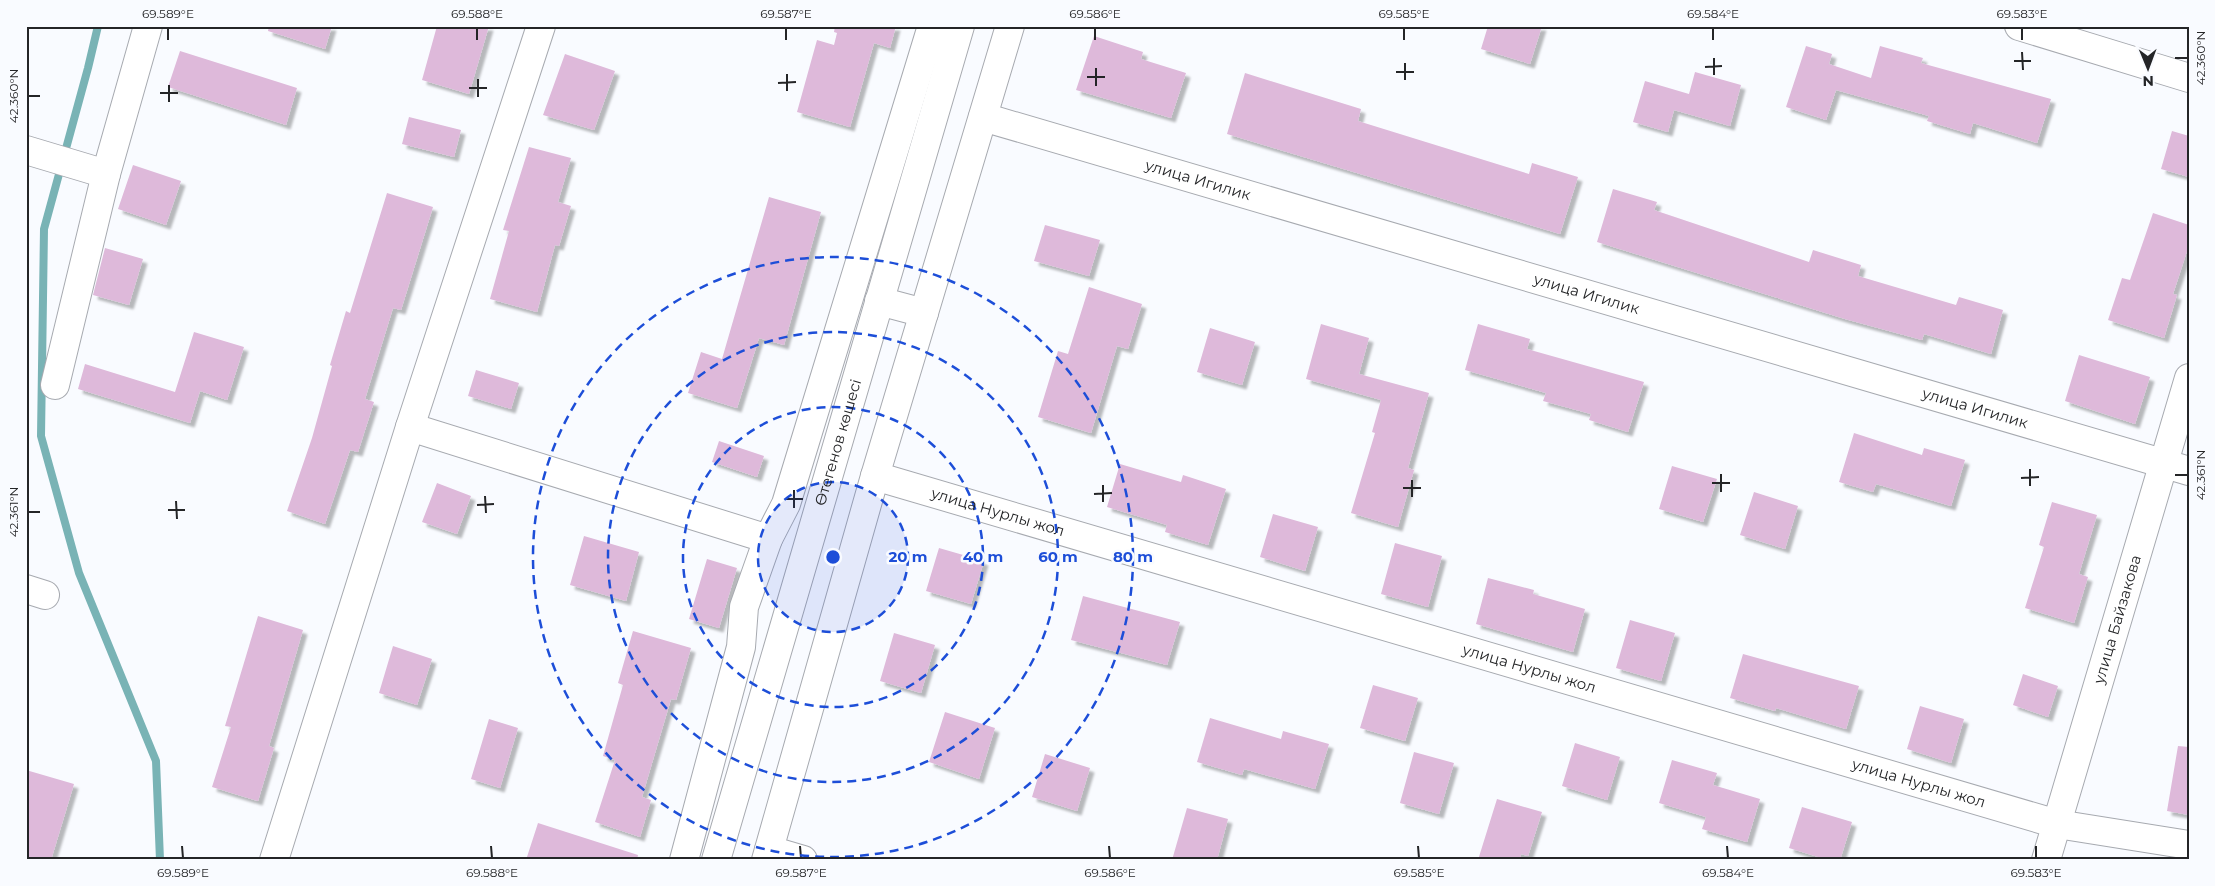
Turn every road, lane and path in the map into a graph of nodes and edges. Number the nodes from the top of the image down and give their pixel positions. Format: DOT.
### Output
graph roads {
  1 [pos="148,26"];
  2 [pos="541,26"];
  3 [pos="932,26"];
  4 [pos="960,26"];
  5 [pos="1010,26"];
  6 [pos="2019,26"];
  7 [pos="2189,78"];
  8 [pos="983,117"];
  9 [pos="37,154"];
  10 [pos="106,174"];
  11 [pos="879,301"];
  12 [pos="924,314"];
  13 [pos="2189,378"];
  14 [pos="55,385"];
  15 [pos="410,427"];
  16 [pos="2176,468"];
  17 [pos="875,476"];
  18 [pos="768,539"];
  19 [pos="2057,824"];
  20 [pos="2189,845"];
  21 [pos="768,855"];
  22 [pos="274,860"];
  23 [pos="684,860"];
  24 [pos="716,860"];
  25 [pos="803,860"];
  26 [pos="2046,860"];
  1 -- 10 [label="street"];
  2 -- 15 [label="street"];
  3 -- 18 [label="street"];
  4 -- 11 [label="street, Өтегенов көшесі"];
  5 -- 8 [label="street"];
  6 -- 7 [label="street"];
  8 -- 12 [label="street"];
  8 -- 16 [label="street, улица Игилик"];
  9 -- 10 [label="street"];
  10 -- 14 [label="street"];
  11 -- 12 [label="street"];
  11 -- 24 [label="street, Өтегенов көшесі"];
  12 -- 17 [label="street"];
  13 -- 16 [label="street, улица Байзакова"];
  15 -- 18 [label="street"];
  15 -- 22 [label="street"];
  16 -- 19 [label="street, улица Байзакова"];
  17 -- 19 [label="street, улица Нурлы жол"];
  17 -- 21 [label="street"];
  18 -- 23 [label="street"];
  19 -- 20 [label="street, улица Нурлы жол"];
  19 -- 26 [label="street, улица Байзакова"];
  21 -- 25 [label="street"];
}
